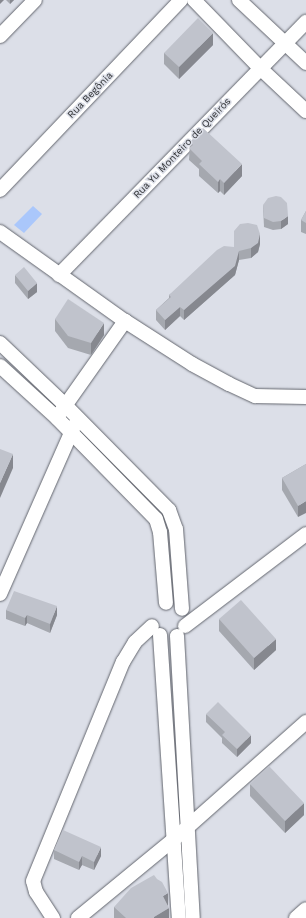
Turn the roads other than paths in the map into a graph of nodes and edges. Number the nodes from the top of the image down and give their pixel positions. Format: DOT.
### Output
graph roads {
  1 [pos="35,0"];
  2 [pos="181,0"];
  3 [pos="194,0"];
  4 [pos="239,0"];
  5 [pos="306,22"];
  6 [pos="0,36"];
  7 [pos="285,44"];
  8 [pos="306,63"];
  9 [pos="260,68"];
  10 [pos="306,111"];
  11 [pos="0,190"];
  12 [pos="0,232"];
  13 [pos="59,275"];
  14 [pos="125,321"];
  15 [pos="0,343"];
  16 [pos="0,366"];
  17 [pos="306,397"];
  18 [pos="65,406"];
  19 [pos="56,418"];
  20 [pos="78,418"];
  21 [pos="70,433"];
  22 [pos="306,534"];
  23 [pos="0,594"];
  24 [pos="182,609"];
  25 [pos="157,618"];
  26 [pos="181,631"];
  27 [pos="306,722"];
  28 [pos="189,826"];
  29 [pos="173,840"];
  30 [pos="306,909"];
  31 [pos="53,918"];
  32 [pos="78,918"];
  33 [pos="179,918"];
  34 [pos="193,918"];
  35 [pos="296,918"];
  1 -- 6 [label="street"];
  2 -- 11 [label="street, Rua Begônia"];
  3 -- 9 [label="street"];
  4 -- 7 [label="street"];
  5 -- 7 [label="street, Rua Yu Monteiro de Queirós"];
  7 -- 8 [label="street"];
  7 -- 9 [label="street, Rua Yu Monteiro de Queirós"];
  9 -- 10 [label="street"];
  9 -- 13 [label="street, Rua Yu Monteiro de Queirós"];
  12 -- 13 [label="street"];
  13 -- 14 [label="street"];
  14 -- 17 [label="street"];
  14 -- 18 [label="street"];
  15 -- 18 [label="street"];
  16 -- 19 [label="street"];
  18 -- 19 [label="street"];
  18 -- 20 [label="street"];
  19 -- 21 [label="street"];
  20 -- 21 [label="street"];
  20 -- 24 [label="street"];
  21 -- 23 [label="street"];
  21 -- 25 [label="street"];
  22 -- 26 [label="street"];
  24 -- 25 [label="street"];
  24 -- 26 [label="street"];
  25 -- 26 [label="street"];
  25 -- 29 [label="street"];
  25 -- 31 [label="street"];
  26 -- 28 [label="street"];
  27 -- 28 [label="street"];
  28 -- 29 [label="street"];
  28 -- 34 [label="street"];
  29 -- 32 [label="street"];
  29 -- 33 [label="street"];
  30 -- 35 [label="street"];
}
